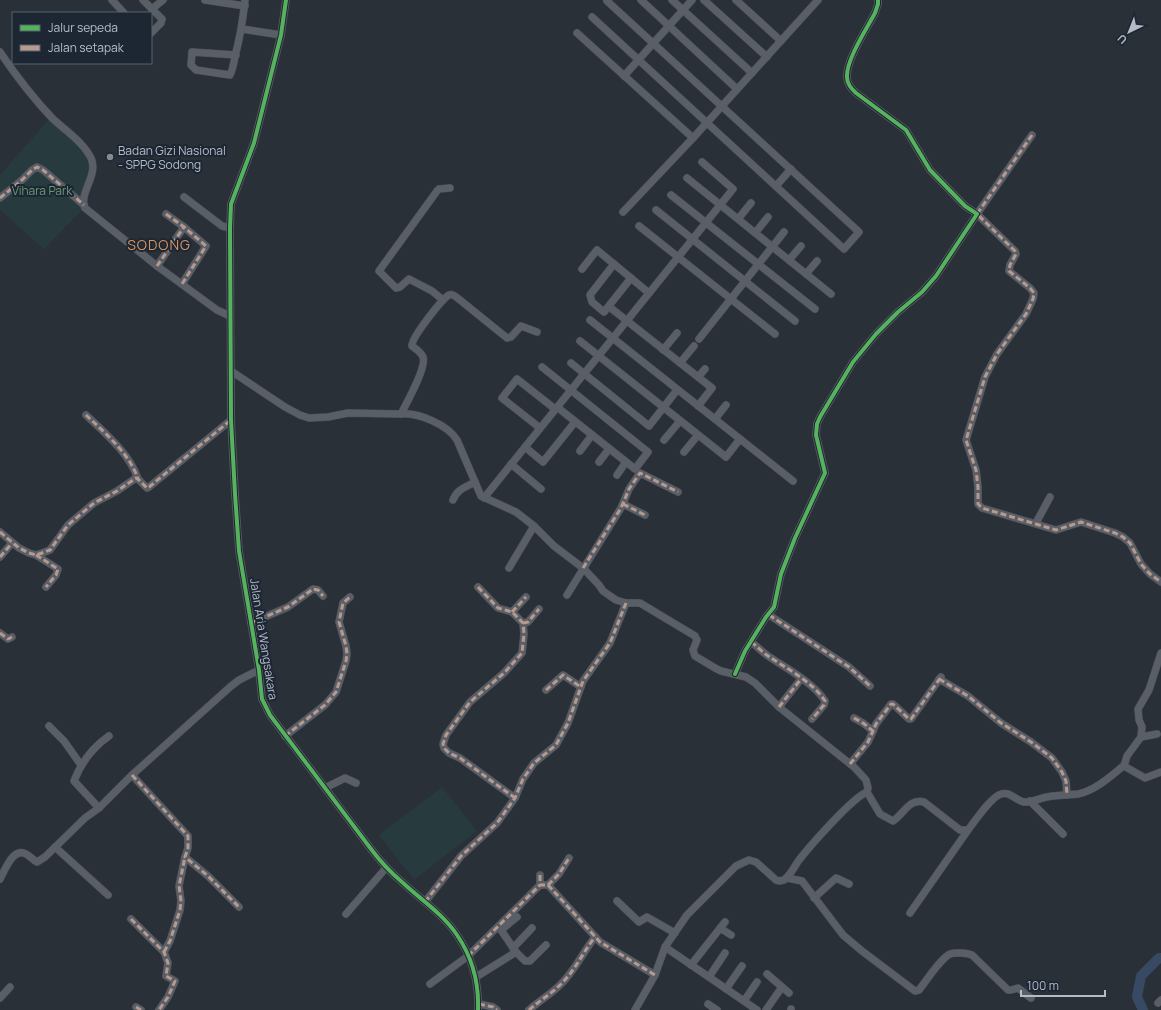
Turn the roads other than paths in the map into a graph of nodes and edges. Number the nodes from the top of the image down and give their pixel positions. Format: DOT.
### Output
graph roads {
  1 [pos="112,0"];
  2 [pos="143,0"];
  3 [pos="162,0"];
  4 [pos="205,0"];
  5 [pos="286,0"];
  6 [pos="640,0"];
  7 [pos="672,0"];
  8 [pos="692,0"];
  9 [pos="704,0"];
  10 [pos="736,0"];
  11 [pos="818,0"];
  12 [pos="878,0"];
  13 [pos="607,1"];
  14 [pos="245,3"];
  15 [pos="152,9"];
  16 [pos="683,10"];
  17 [pos="123,12"];
  18 [pos="592,17"];
  19 [pos="669,26"];
  20 [pos="242,29"];
  21 [pos="152,32"];
  22 [pos="578,33"];
  23 [pos="281,35"];
  24 [pos="781,41"];
  25 [pos="653,43"];
  26 [pos="0,52"];
  27 [pos="236,55"];
  28 [pos="767,57"];
  29 [pos="638,59"];
  30 [pos="752,73"];
  31 [pos="624,76"];
  32 [pos="738,89"];
  33 [pos="722,106"];
  34 [pos="707,123"];
  35 [pos="1032,135"];
  36 [pos="693,138"];
  37 [pos="702,162"];
  38 [pos="791,169"];
  39 [pos="688,178"];
  40 [pos="776,186"];
  41 [pos="450,188"];
  42 [pos="671,195"];
  43 [pos="184,197"];
  44 [pos="0,198"];
  45 [pos="751,203"];
  46 [pos="84,205"];
  47 [pos="721,205"];
  48 [pos="656,210"];
  49 [pos="623,212"];
  50 [pos="166,214"];
  51 [pos="977,214"];
  52 [pos="768,217"];
  53 [pos="738,219"];
  54 [pos="706,222"];
  55 [pos="639,226"];
  56 [pos="184,227"];
  57 [pos="230,228"];
  58 [pos="784,232"];
  59 [pos="755,233"];
  60 [pos="693,239"];
  61 [pos="801,246"];
  62 [pos="772,247"];
  63 [pos="678,258"];
  64 [pos="789,260"];
  65 [pos="817,261"];
  66 [pos="614,264"];
  67 [pos="759,264"];
  68 [pos="157,266"];
  69 [pos="582,269"];
  70 [pos="806,274"];
  71 [pos="631,278"];
  72 [pos="745,281"];
  73 [pos="182,284"];
  74 [pos="649,293"];
  75 [pos="831,294"];
  76 [pos="731,299"];
  77 [pos="443,300"];
  78 [pos="612,309"];
  79 [pos="815,309"];
  80 [pos="230,316"];
  81 [pos="590,320"];
  82 [pos="627,321"];
  83 [pos="794,321"];
  84 [pos="537,332"];
  85 [pos="677,333"];
  86 [pos="775,334"];
  87 [pos="613,338"];
  88 [pos="700,339"];
  89 [pos="580,341"];
  90 [pos="694,346"];
  91 [pos="663,350"];
  92 [pos="598,356"];
  93 [pos="571,363"];
  94 [pos="680,363"];
  95 [pos="542,367"];
  96 [pos="704,368"];
  97 [pos="231,371"];
  98 [pos="584,373"];
  99 [pos="698,377"];
  100 [pos="571,390"];
  101 [pos="677,390"];
  102 [pos="726,405"];
  103 [pos="698,406"];
  104 [pos="556,408"];
  105 [pos="663,408"];
  106 [pos="401,414"];
  107 [pos="86,415"];
  108 [pos="715,419"];
  109 [pos="231,420"];
  110 [pos="680,421"];
  111 [pos="575,422"];
  112 [pos="540,428"];
  113 [pos="592,435"];
  114 [pos="698,435"];
  115 [pos="664,440"];
  116 [pos="740,440"];
  117 [pos="524,447"];
  118 [pos="609,449"];
  119 [pos="580,451"];
  120 [pos="684,452"];
  121 [pos="599,462"];
  122 [pos="626,462"];
  123 [pos="511,464"];
  124 [pos="617,475"];
  125 [pos="138,479"];
  126 [pos="793,481"];
  127 [pos="475,482"];
  128 [pos="541,489"];
  129 [pos="678,492"];
  130 [pos="1050,497"];
  131 [pos="484,498"];
  132 [pos="453,500"];
  133 [pos="623,504"];
  134 [pos="645,515"];
  135 [pos="1036,524"];
  136 [pos="534,526"];
  137 [pos="0,532"];
  138 [pos="12,543"];
  139 [pos="36,555"];
  140 [pos="0,557"];
  141 [pos="509,568"];
  142 [pos="583,568"];
  143 [pos="1161,582"];
  144 [pos="46,587"];
  145 [pos="478,587"];
  146 [pos="567,595"];
  147 [pos="322,596"];
  148 [pos="526,597"];
  149 [pos="350,598"];
  150 [pos="626,603"];
  151 [pos="540,609"];
  152 [pos="512,612"];
  153 [pos="769,615"];
  154 [pos="251,623"];
  155 [pos="523,623"];
  156 [pos="0,633"];
  157 [pos="12,637"];
  158 [pos="751,642"];
  159 [pos="1161,656"];
  160 [pos="259,670"];
  161 [pos="734,674"];
  162 [pos="801,679"];
  163 [pos="581,686"];
  164 [pos="870,686"];
  165 [pos="546,690"];
  166 [pos="779,707"];
  167 [pos="854,718"];
  168 [pos="812,719"];
  169 [pos="49,726"];
  170 [pos="873,731"];
  171 [pos="1157,734"];
  172 [pos="109,736"];
  173 [pos="285,736"];
  174 [pos="1141,737"];
  175 [pos="850,764"];
  176 [pos="81,765"];
  177 [pos="1124,766"];
  178 [pos="1161,772"];
  179 [pos="132,775"];
  180 [pos="356,783"];
  181 [pos="325,788"];
  182 [pos="867,792"];
  183 [pos="1067,795"];
  184 [pos="515,798"];
  185 [pos="1030,802"];
  186 [pos="99,808"];
  187 [pos="968,830"];
  188 [pos="1063,834"];
  189 [pos="55,846"];
  190 [pos="185,857"];
  191 [pos="569,858"];
  192 [pos="386,868"];
  193 [pos="540,875"];
  194 [pos="787,878"];
  195 [pos="0,879"];
  196 [pos="849,884"];
  197 [pos="540,885"];
  198 [pos="548,885"];
  199 [pos="108,895"];
  200 [pos="814,898"];
  201 [pos="617,901"];
  202 [pos="425,902"];
  203 [pos="239,907"];
  204 [pos="910,913"];
  205 [pos="346,914"];
  206 [pos="516,917"];
  207 [pos="131,919"];
  208 [pos="532,928"];
  209 [pos="675,933"];
  210 [pos="731,935"];
  211 [pos="595,937"];
  212 [pos="546,945"];
  213 [pos="665,947"];
  214 [pos="514,950"];
  215 [pos="164,952"];
  216 [pos="725,953"];
  217 [pos="468,956"];
  218 [pos="691,964"];
  219 [pos="742,966"];
  220 [pos="767,974"];
  221 [pos="655,975"];
  222 [pos="476,977"];
  223 [pos="709,977"];
  224 [pos="758,982"];
  225 [pos="430,984"];
  226 [pos="10,987"];
  227 [pos="782,987"];
  228 [pos="726,989"];
  229 [pos="789,993"];
  230 [pos="0,998"];
  231 [pos="1031,998"];
  232 [pos="708,1004"];
  233 [pos="746,1005"];
  234 [pos="478,1007"];
  235 [pos="158,1010"];
  236 [pos="497,1010"];
  237 [pos="529,1010"];
  238 [pos="635,1010"];
  239 [pos="717,1010"];
  240 [pos="757,1010"];
  241 [pos="766,1010"];
  1 -- 17 [label="street"];
  2 -- 15 [label="street"];
  3 -- 15 [label="street"];
  4 -- 14 [label="street"];
  5 -- 23 [label="street, Jalan Aria Wangsakara"];
  6 -- 19 [label="street"];
  7 -- 16 [label="street"];
  8 -- 16 [label="street"];
  9 -- 28 [label="street"];
  10 -- 24 [label="street"];
  11 -- 24 [label="street"];
  12 -- 51 [label="street"];
  13 -- 25 [label="street"];
  14 -- 20 [label="street"];
  15 -- 21 [label="street"];
  16 -- 19 [label="street"];
  16 -- 30 [label="street"];
  18 -- 29 [label="street"];
  19 -- 25 [label="street"];
  19 -- 32 [label="street"];
  20 -- 23 [label="street"];
  20 -- 27 [label="street"];
  22 -- 31 [label="street"];
  23 -- 57 [label="street, Jalan Aria Wangsakara"];
  24 -- 28 [label="street"];
  25 -- 29 [label="street"];
  25 -- 33 [label="street"];
  26 -- 46 [label="street"];
  27 -- 27 [label="street"];
  28 -- 30 [label="street"];
  29 -- 31 [label="street"];
  29 -- 34 [label="street"];
  30 -- 32 [label="street"];
  31 -- 36 [label="street"];
  32 -- 33 [label="street"];
  33 -- 34 [label="street"];
  33 -- 38 [label="street"];
  34 -- 36 [label="street"];
  34 -- 40 [label="street"];
  35 -- 51 [label="street"];
  36 -- 49 [label="street"];
  37 -- 47 [label="street"];
  38 -- 40 [label="street"];
  38 -- 40 [label="street"];
  39 -- 47 [label="street"];
  41 -- 77 [label="street"];
  42 -- 54 [label="street"];
  43 -- 57 [label="street"];
  44 -- 46 [label="street"];
  45 -- 53 [label="street"];
  46 -- 68 [label="street"];
  47 -- 53 [label="street"];
  47 -- 54 [label="street"];
  48 -- 60 [label="street"];
  50 -- 56 [label="street"];
  51 -- 135 [label="street"];
  51 -- 153 [label="street"];
  52 -- 59 [label="street"];
  53 -- 59 [label="street"];
  54 -- 60 [label="street"];
  54 -- 67 [label="street"];
  55 -- 63 [label="street"];
  56 -- 68 [label="street"];
  56 -- 73 [label="street"];
  57 -- 80 [label="street, Jalan Aria Wangsakara"];
  58 -- 62 [label="street"];
  59 -- 62 [label="street"];
  60 -- 63 [label="street"];
  60 -- 72 [label="street"];
  61 -- 64 [label="street"];
  62 -- 64 [label="street"];
  62 -- 67 [label="street"];
  63 -- 74 [label="street"];
  63 -- 76 [label="street"];
  64 -- 70 [label="street"];
  65 -- 70 [label="street"];
  66 -- 69 [label="street"];
  66 -- 71 [label="street"];
  66 -- 71 [label="street"];
  67 -- 72 [label="street"];
  67 -- 79 [label="street"];
  68 -- 73 [label="street"];
  70 -- 75 [label="street"];
  71 -- 74 [label="street"];
  72 -- 76 [label="street"];
  72 -- 83 [label="street"];
  73 -- 80 [label="street"];
  74 -- 82 [label="street"];
  76 -- 86 [label="street"];
  76 -- 88 [label="street"];
  77 -- 84 [label="street"];
  77 -- 106 [label="street"];
  78 -- 82 [label="street"];
  80 -- 97 [label="street, Jalan Aria Wangsakara"];
  81 -- 87 [label="street"];
  82 -- 87 [label="street"];
  82 -- 91 [label="street"];
  85 -- 91 [label="street"];
  87 -- 92 [label="street"];
  87 -- 101 [label="street"];
  89 -- 92 [label="street"];
  90 -- 94 [label="street"];
  91 -- 94 [label="street"];
  92 -- 98 [label="street"];
  92 -- 105 [label="street"];
  93 -- 98 [label="street"];
  94 -- 99 [label="street"];
  95 -- 100 [label="street"];
  96 -- 99 [label="street"];
  97 -- 106 [label="street"];
  97 -- 109 [label="street, Jalan Aria Wangsakara"];
  98 -- 100 [label="street"];
  98 -- 105 [label="street"];
  99 -- 103 [label="street"];
  100 -- 104 [label="street"];
  100 -- 122 [label="street"];
  101 -- 103 [label="street"];
  101 -- 105 [label="street"];
  102 -- 108 [label="street"];
  103 -- 108 [label="street"];
  104 -- 111 [label="street"];
  104 -- 112 [label="street"];
  104 -- 112 [label="street"];
  105 -- 110 [label="street"];
  106 -- 127 [label="street"];
  107 -- 125 [label="street"];
  108 -- 116 [label="street"];
  109 -- 125 [label="street"];
  109 -- 154 [label="street, Jalan Aria Wangsakara"];
  110 -- 114 [label="street"];
  110 -- 115 [label="street"];
  111 -- 113 [label="street"];
  111 -- 117 [label="street"];
  112 -- 117 [label="street"];
  113 -- 118 [label="street"];
  113 -- 119 [label="street"];
  114 -- 116 [label="street"];
  114 -- 120 [label="street"];
  116 -- 126 [label="street"];
  117 -- 123 [label="street"];
  118 -- 121 [label="street"];
  118 -- 122 [label="street"];
  122 -- 124 [label="street"];
  123 -- 128 [label="street"];
  123 -- 131 [label="street"];
  125 -- 139 [label="street"];
  127 -- 131 [label="street"];
  127 -- 132 [label="street"];
  129 -- 133 [label="street"];
  130 -- 135 [label="street"];
  131 -- 136 [label="street"];
  133 -- 134 [label="street"];
  133 -- 142 [label="street"];
  135 -- 143 [label="street"];
  136 -- 141 [label="street"];
  136 -- 142 [label="street"];
  137 -- 138 [label="street"];
  138 -- 139 [label="street"];
  138 -- 140 [label="street"];
  139 -- 144 [label="street"];
  142 -- 146 [label="street"];
  142 -- 150 [label="street"];
  145 -- 152 [label="street"];
  147 -- 154 [label="street"];
  148 -- 152 [label="street"];
  149 -- 173 [label="street"];
  150 -- 161 [label="street"];
  150 -- 163 [label="street"];
  151 -- 155 [label="street"];
  152 -- 155 [label="street"];
  153 -- 158 [label="street"];
  153 -- 164 [label="street"];
  154 -- 160 [label="street, Jalan Aria Wangsakara"];
  155 -- 184 [label="street"];
  156 -- 157 [label="street"];
  158 -- 161 [label="street"];
  158 -- 162 [label="street"];
  159 -- 174 [label="street"];
  160 -- 173 [label="street, Jalan Aria Wangsakara"];
  160 -- 179 [label="street"];
  161 -- 166 [label="street"];
  162 -- 166 [label="street"];
  162 -- 168 [label="street"];
  163 -- 165 [label="street"];
  163 -- 184 [label="street"];
  166 -- 175 [label="street"];
  167 -- 170 [label="street"];
  169 -- 176 [label="street"];
  170 -- 175 [label="street"];
  170 -- 183 [label="street"];
  171 -- 174 [label="street"];
  172 -- 176 [label="street"];
  173 -- 181 [label="street, Jalan Aria Wangsakara"];
  174 -- 177 [label="street"];
  175 -- 182 [label="street"];
  176 -- 186 [label="street"];
  177 -- 178 [label="street"];
  177 -- 183 [label="street"];
  179 -- 186 [label="street"];
  179 -- 190 [label="street"];
  180 -- 181 [label="street"];
  181 -- 192 [label="street, Jalan Aria Wangsakara"];
  182 -- 187 [label="street"];
  182 -- 194 [label="street"];
  183 -- 185 [label="street"];
  184 -- 202 [label="street"];
  185 -- 187 [label="street"];
  185 -- 188 [label="street"];
  186 -- 189 [label="street"];
  187 -- 204 [label="street"];
  189 -- 195 [label="street"];
  189 -- 199 [label="street"];
  190 -- 203 [label="street"];
  190 -- 215 [label="street"];
  191 -- 198 [label="street"];
  192 -- 202 [label="street, Jalan Aria Wangsakara"];
  192 -- 205 [label="street"];
  193 -- 197 [label="street"];
  194 -- 200 [label="street"];
  194 -- 209 [label="street"];
  196 -- 200 [label="street"];
  197 -- 198 [label="street"];
  197 -- 217 [label="street"];
  198 -- 211 [label="street"];
  200 -- 231 [label="street"];
  201 -- 209 [label="street"];
  202 -- 217 [label="street, Jalan Aria Wangsakara"];
  206 -- 214 [label="street"];
  207 -- 215 [label="street"];
  208 -- 214 [label="street"];
  209 -- 213 [label="street"];
  210 -- 218 [label="street"];
  211 -- 221 [label="street"];
  211 -- 237 [label="street"];
  212 -- 214 [label="street"];
  213 -- 218 [label="street"];
  213 -- 221 [label="street"];
  214 -- 222 [label="street"];
  215 -- 235 [label="street"];
  216 -- 223 [label="street"];
  217 -- 222 [label="street, Jalan Aria Wangsakara"];
  217 -- 225 [label="street"];
  218 -- 223 [label="street"];
  219 -- 228 [label="street"];
  220 -- 227 [label="street"];
  221 -- 238 [label="street"];
  222 -- 234 [label="street, Jalan Aria Wangsakara"];
  223 -- 228 [label="street"];
  224 -- 233 [label="street"];
  226 -- 230 [label="street"];
  227 -- 229 [label="street"];
  227 -- 241 [label="street"];
  228 -- 233 [label="street"];
  232 -- 239 [label="street"];
  233 -- 240 [label="street"];
  234 -- 236 [label="street"];
}
